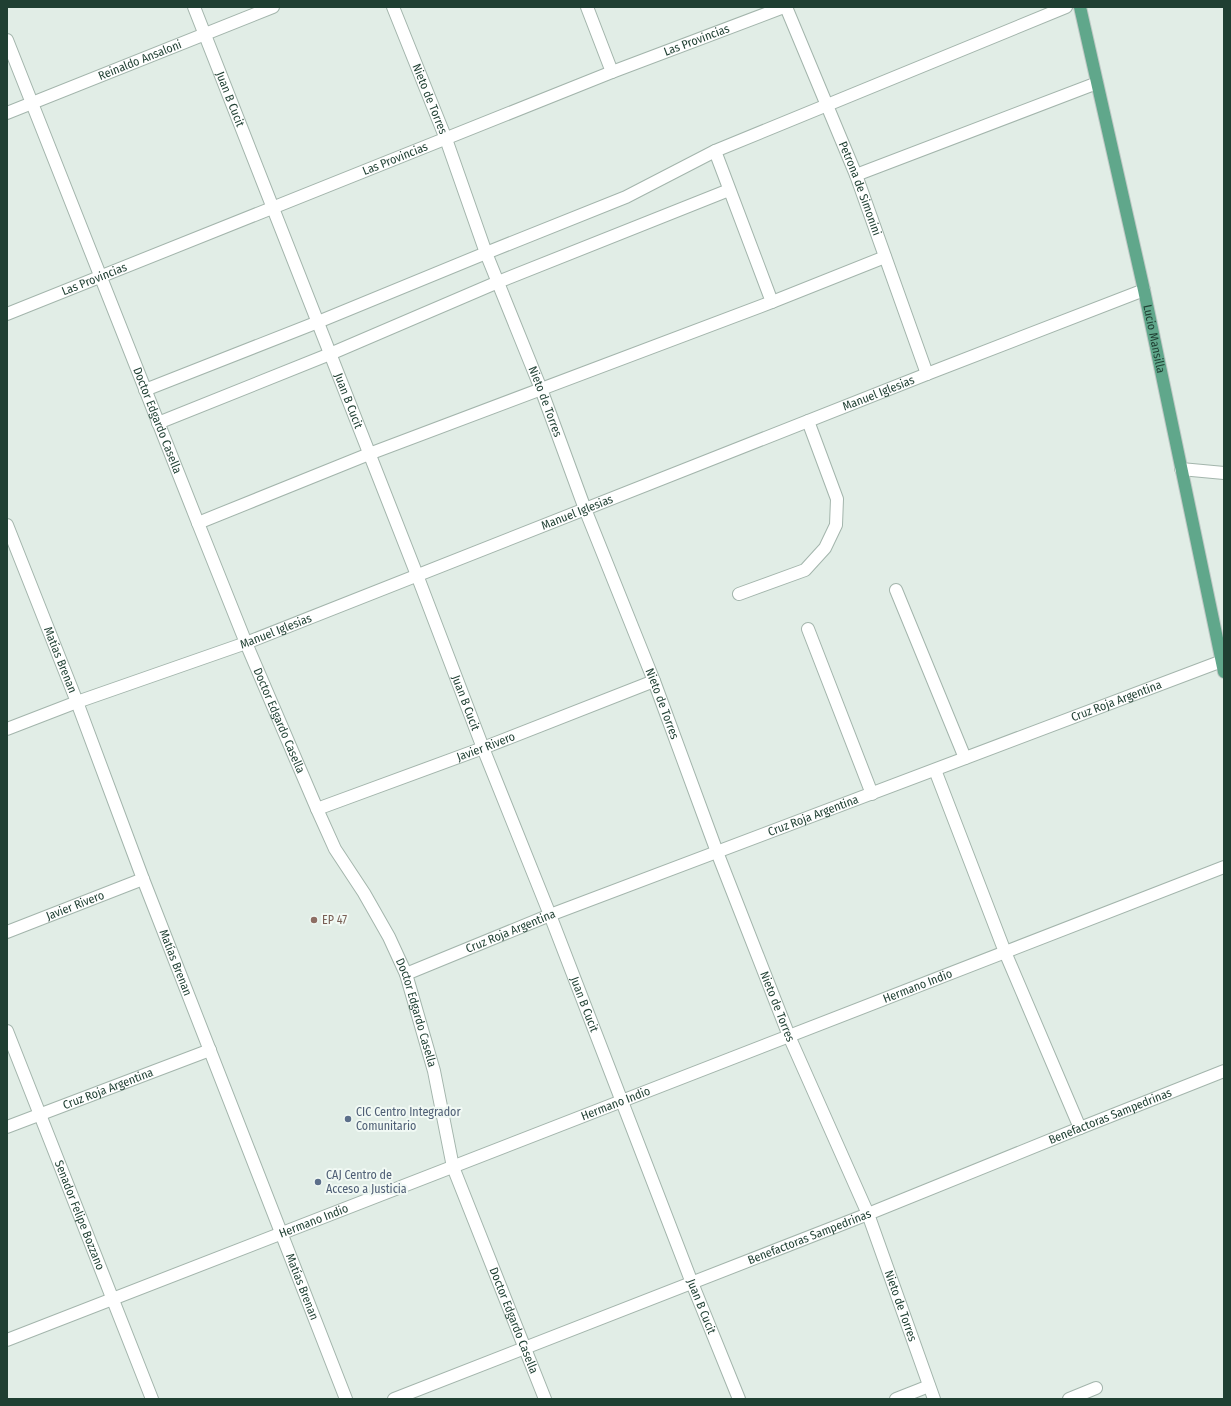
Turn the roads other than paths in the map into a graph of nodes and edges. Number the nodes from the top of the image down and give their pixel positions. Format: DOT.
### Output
graph roads {
  1 [pos="194,7"];
  2 [pos="273,7"];
  3 [pos="393,7"];
  4 [pos="587,7"];
  5 [pos="785,7"];
  6 [pos="1066,7"];
  7 [pos="1080,7"];
  8 [pos="204,34"];
  9 [pos="7,40"];
  10 [pos="612,72"];
  11 [pos="1097,83"];
  12 [pos="31,103"];
  13 [pos="828,105"];
  14 [pos="7,113"];
  15 [pos="446,139"];
  16 [pos="715,151"];
  17 [pos="856,175"];
  18 [pos="729,190"];
  19 [pos="273,208"];
  20 [pos="486,253"];
  21 [pos="885,257"];
  22 [pos="100,277"];
  23 [pos="498,282"];
  24 [pos="1144,290"];
  25 [pos="772,302"];
  26 [pos="7,314"];
  27 [pos="318,322"];
  28 [pos="330,354"];
  29 [pos="927,374"];
  30 [pos="541,389"];
  31 [pos="145,390"];
  32 [pos="808,421"];
  33 [pos="158,423"];
  34 [pos="369,454"];
  35 [pos="1181,469"];
  36 [pos="1224,473"];
  37 [pos="585,509"];
  38 [pos="198,523"];
  39 [pos="7,525"];
  40 [pos="417,575"];
  41 [pos="896,590"];
  42 [pos="739,594"];
  43 [pos="808,629"];
  44 [pos="246,643"];
  45 [pos="1223,667"];
  46 [pos="654,681"];
  47 [pos="77,702"];
  48 [pos="7,729"];
  49 [pos="483,748"];
  50 [pos="965,758"];
  51 [pos="935,770"];
  52 [pos="872,794"];
  53 [pos="317,809"];
  54 [pos="717,852"];
  55 [pos="1224,867"];
  56 [pos="143,880"];
  57 [pos="550,915"];
  58 [pos="7,932"];
  59 [pos="1005,952"];
  60 [pos="406,974"];
  61 [pos="7,1031"];
  62 [pos="790,1036"];
  63 [pos="210,1050"];
  64 [pos="1224,1071"];
  65 [pos="623,1101"];
  66 [pos="40,1114"];
  67 [pos="7,1127"];
  68 [pos="1080,1128"];
  69 [pos="453,1167"];
  70 [pos="868,1214"];
  71 [pos="282,1234"];
  72 [pos="692,1283"];
  73 [pos="113,1299"];
  74 [pos="7,1340"];
  75 [pos="525,1348"];
  76 [pos="929,1386"];
  77 [pos="1096,1388"];
  78 [pos="152,1399"];
  79 [pos="346,1399"];
  80 [pos="394,1399"];
  81 [pos="545,1399"];
  82 [pos="739,1399"];
  83 [pos="896,1399"];
  84 [pos="934,1399"];
  85 [pos="1069,1399"];
  1 -- 8 [label="street, Juan B Cucit"];
  2 -- 8 [label="street, Reinaldo Ansaloni"];
  3 -- 15 [label="street, Nieto de Torres"];
  4 -- 10 [label="street"];
  5 -- 10 [label="street, Las Provincias"];
  5 -- 13 [label="street, Petrona de Simonini"];
  6 -- 13 [label="street"];
  7 -- 11 [label="main road, Lucio Mansilla"];
  8 -- 12 [label="street, Reinaldo Ansaloni"];
  8 -- 19 [label="street, Juan B Cucit"];
  9 -- 12 [label="street, Doctor Edgardo Casella"];
  10 -- 15 [label="street, Las Provincias"];
  11 -- 17 [label="street"];
  11 -- 24 [label="main road, Lucio Mansilla"];
  12 -- 14 [label="street, Reinaldo Ansaloni"];
  12 -- 22 [label="street, Doctor Edgardo Casella"];
  13 -- 16 [label="street"];
  13 -- 17 [label="street, Petrona de Simonini"];
  15 -- 19 [label="street, Las Provincias"];
  15 -- 20 [label="street, Nieto de Torres"];
  16 -- 18 [label="street"];
  16 -- 20 [label="street"];
  17 -- 21 [label="street, Petrona de Simonini"];
  18 -- 23 [label="street"];
  18 -- 25 [label="street"];
  19 -- 22 [label="street, Las Provincias"];
  19 -- 27 [label="street, Juan B Cucit"];
  20 -- 23 [label="street, Nieto de Torres"];
  20 -- 27 [label="street"];
  21 -- 25 [label="street"];
  21 -- 29 [label="street, Petrona de Simonini"];
  22 -- 26 [label="street, Las Provincias"];
  22 -- 31 [label="street, Doctor Edgardo Casella"];
  23 -- 28 [label="street"];
  23 -- 30 [label="street, Nieto de Torres"];
  24 -- 29 [label="street, Manuel Iglesias"];
  24 -- 35 [label="main road, Lucio Mansilla"];
  25 -- 30 [label="street"];
  27 -- 28 [label="street, Juan B Cucit"];
  27 -- 31 [label="street"];
  28 -- 33 [label="street"];
  28 -- 34 [label="street, Juan B Cucit"];
  29 -- 32 [label="street, Manuel Iglesias"];
  30 -- 34 [label="street"];
  30 -- 37 [label="street, Nieto de Torres"];
  31 -- 33 [label="street, Doctor Edgardo Casella"];
  32 -- 37 [label="street, Manuel Iglesias"];
  32 -- 42 [label="street"];
  33 -- 38 [label="street, Doctor Edgardo Casella"];
  34 -- 38 [label="street"];
  34 -- 40 [label="street, Juan B Cucit"];
  35 -- 36 [label="street"];
  35 -- 45 [label="main road, Lucio Mansilla"];
  37 -- 40 [label="street, Manuel Iglesias"];
  37 -- 46 [label="street, Nieto de Torres"];
  38 -- 44 [label="street, Doctor Edgardo Casella"];
  39 -- 47 [label="street, Matías Brenan"];
  40 -- 44 [label="street, Manuel Iglesias"];
  40 -- 49 [label="street, Juan B Cucit"];
  41 -- 50 [label="street"];
  43 -- 52 [label="street"];
  44 -- 47 [label="street, Manuel Iglesias"];
  44 -- 53 [label="street, Doctor Edgardo Casella"];
  45 -- 50 [label="street, Cruz Roja Argentina"];
  46 -- 49 [label="street, Javier Rivero"];
  46 -- 54 [label="street, Nieto de Torres"];
  47 -- 48 [label="street, Manuel Iglesias"];
  47 -- 56 [label="street, Matías Brenan"];
  49 -- 53 [label="street, Javier Rivero"];
  49 -- 57 [label="street, Juan B Cucit"];
  50 -- 51 [label="street, Cruz Roja Argentina"];
  51 -- 52 [label="street, Cruz Roja Argentina"];
  51 -- 59 [label="street"];
  52 -- 54 [label="street, Cruz Roja Argentina"];
  53 -- 60 [label="street, Doctor Edgardo Casella"];
  54 -- 57 [label="street, Cruz Roja Argentina"];
  54 -- 62 [label="street, Nieto de Torres"];
  55 -- 59 [label="street, Hermano Indio"];
  56 -- 58 [label="street, Javier Rivero"];
  56 -- 63 [label="street, Matías Brenan"];
  57 -- 60 [label="street, Cruz Roja Argentina"];
  57 -- 65 [label="street, Juan B Cucit"];
  59 -- 62 [label="street, Hermano Indio"];
  59 -- 68 [label="street"];
  60 -- 69 [label="street, Doctor Edgardo Casella"];
  61 -- 66 [label="street, Senador Felipe Bozzano"];
  62 -- 65 [label="street, Hermano Indio"];
  62 -- 70 [label="street, Nieto de Torres"];
  63 -- 66 [label="street, Cruz Roja Argentina"];
  63 -- 71 [label="street, Matías Brenan"];
  64 -- 68 [label="street, Benefactoras Sampedrinas"];
  65 -- 69 [label="street, Hermano Indio"];
  65 -- 72 [label="street, Juan B Cucit"];
  66 -- 67 [label="street, Cruz Roja Argentina"];
  66 -- 73 [label="street, Senador Felipe Bozzano"];
  68 -- 70 [label="street, Benefactoras Sampedrinas"];
  69 -- 71 [label="street, Hermano Indio"];
  69 -- 75 [label="street, Doctor Edgardo Casella"];
  70 -- 72 [label="street, Benefactoras Sampedrinas"];
  70 -- 76 [label="street, Nieto de Torres"];
  71 -- 73 [label="street, Hermano Indio"];
  71 -- 79 [label="street, Matías Brenan"];
  72 -- 75 [label="street, Benefactoras Sampedrinas"];
  72 -- 82 [label="street, Juan B Cucit"];
  73 -- 74 [label="street, Hermano Indio"];
  73 -- 78 [label="street, Senador Felipe Bozzano"];
  75 -- 80 [label="street, Benefactoras Sampedrinas"];
  75 -- 81 [label="street, Doctor Edgardo Casella"];
  76 -- 83 [label="street"];
  76 -- 84 [label="street, Nieto de Torres"];
  77 -- 85 [label="street"];
}
